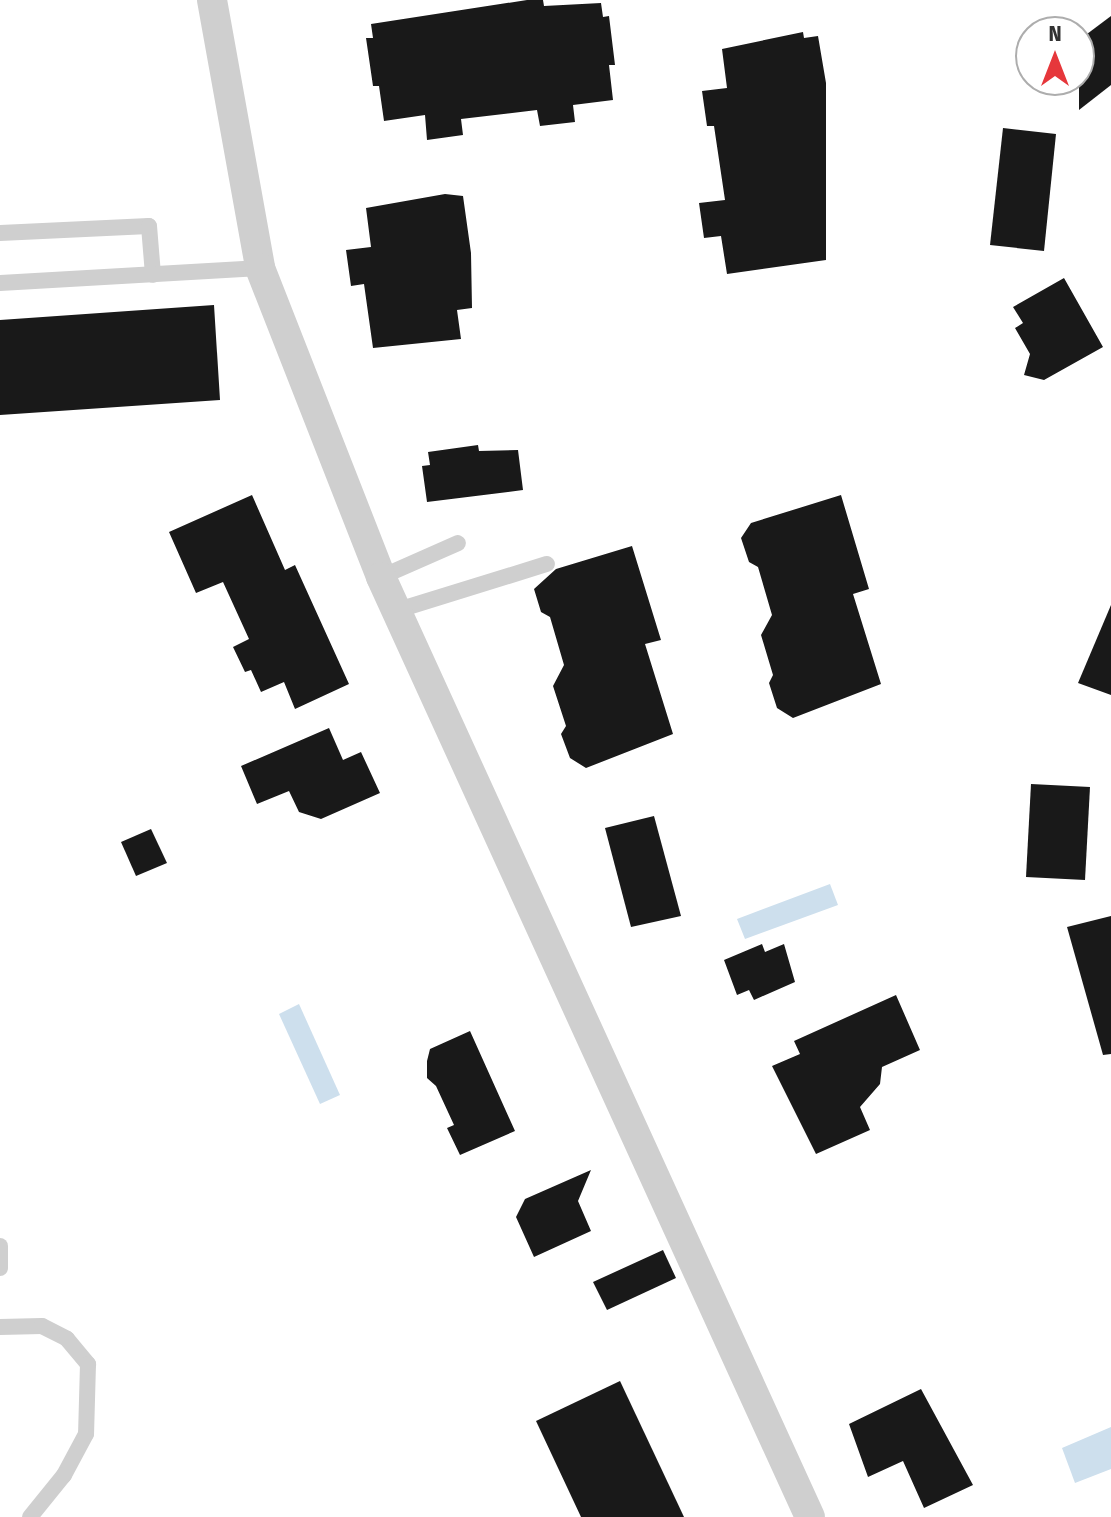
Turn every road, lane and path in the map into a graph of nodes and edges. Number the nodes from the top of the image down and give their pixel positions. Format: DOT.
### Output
graph roads {
  1 [pos="212,0"];
  2 [pos="0,233"];
  3 [pos="260,268"];
  4 [pos="153,275"];
  5 [pos="0,283"];
  6 [pos="458,543"];
  7 [pos="547,564"];
  8 [pos="381,577"];
  9 [pos="395,611"];
  10 [pos="0,1246"];
  11 [pos="0,1268"];
  12 [pos="0,1327"];
  13 [pos="30,1517"];
  14 [pos="810,1517"];
  1 -- 3 [label="street"];
  2 -- 4 [label="lane"];
  3 -- 4 [label="lane"];
  3 -- 8 [label="street"];
  4 -- 5 [label="lane"];
  6 -- 8 [label="lane"];
  7 -- 9 [label="lane"];
  8 -- 9 [label="street"];
  9 -- 14 [label="street"];
  10 -- 11 [label="lane"];
  12 -- 13 [label="lane"];
}
